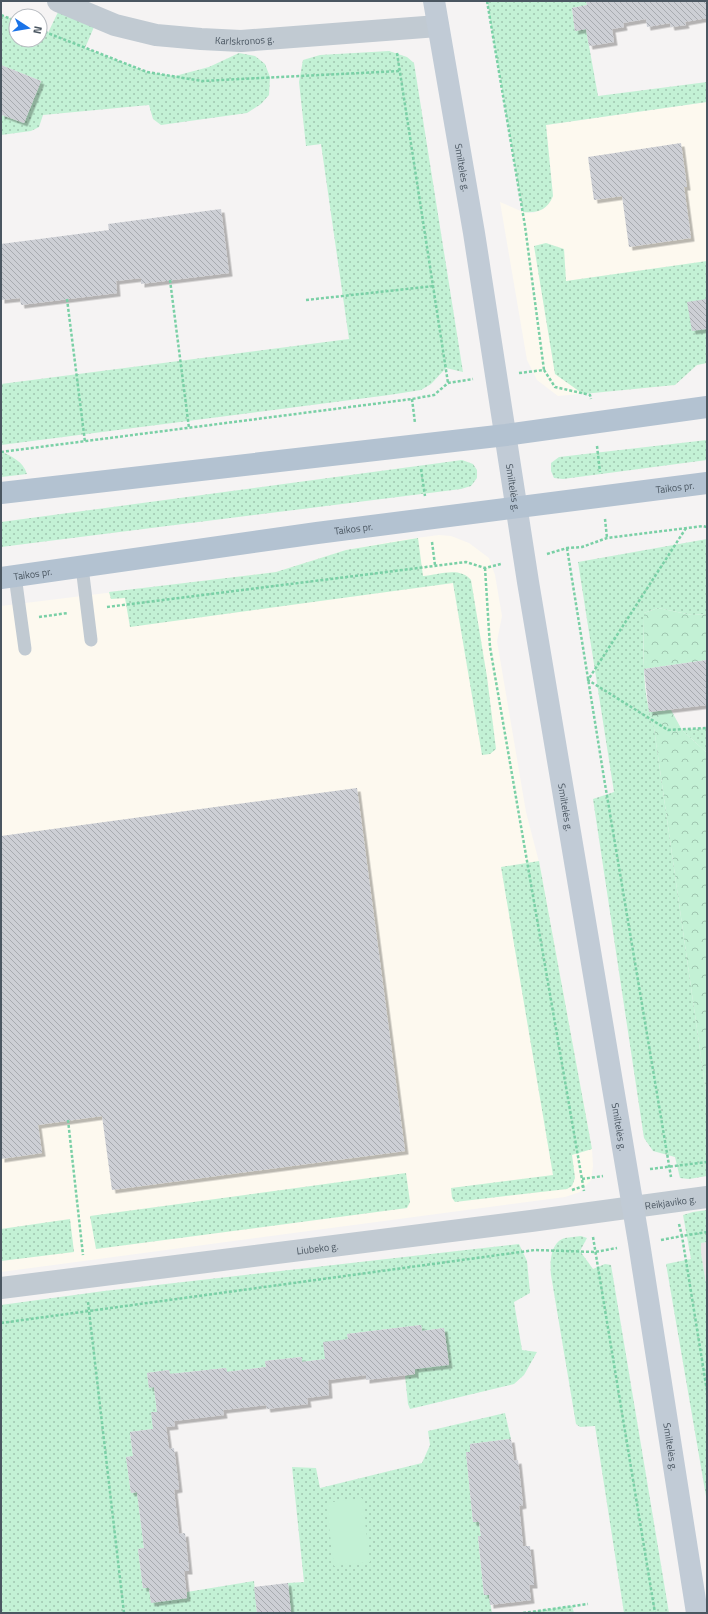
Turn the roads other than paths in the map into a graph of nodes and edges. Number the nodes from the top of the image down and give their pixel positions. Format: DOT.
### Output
graph roads {
  1 [pos="58,1"];
  2 [pos="434,1"];
  3 [pos="438,26"];
  4 [pos="707,407"];
  5 [pos="506,435"];
  6 [pos="707,483"];
  7 [pos="1,493"];
  8 [pos="517,508"];
  9 [pos="82,567"];
  10 [pos="8,577"];
  11 [pos="91,640"];
  12 [pos="25,649"];
  13 [pos="707,1197"];
  14 [pos="633,1206"];
  15 [pos="1,1288"];
  16 [pos="697,1613"];
  1 -- 3 [label="street, Karlskronos g."];
  2 -- 3 [label="street, Smiltelės g."];
  3 -- 5 [label="street, Smiltelės g."];
  4 -- 5 [label="main road"];
  5 -- 7 [label="main road"];
  5 -- 8 [label="street, Smiltelės g."];
  6 -- 8 [label="main road, Taikos pr."];
  8 -- 9 [label="main road, Taikos pr."];
  8 -- 14 [label="street, Smiltelės g."];
  9 -- 10 [label="main road, Taikos pr."];
  9 -- 11 [label="lane"];
  10 -- 12 [label="lane"];
  13 -- 14 [label="street, Reikjaviko g."];
  14 -- 15 [label="street, Liubeko g."];
  14 -- 16 [label="street, Smiltelės g."];
}
